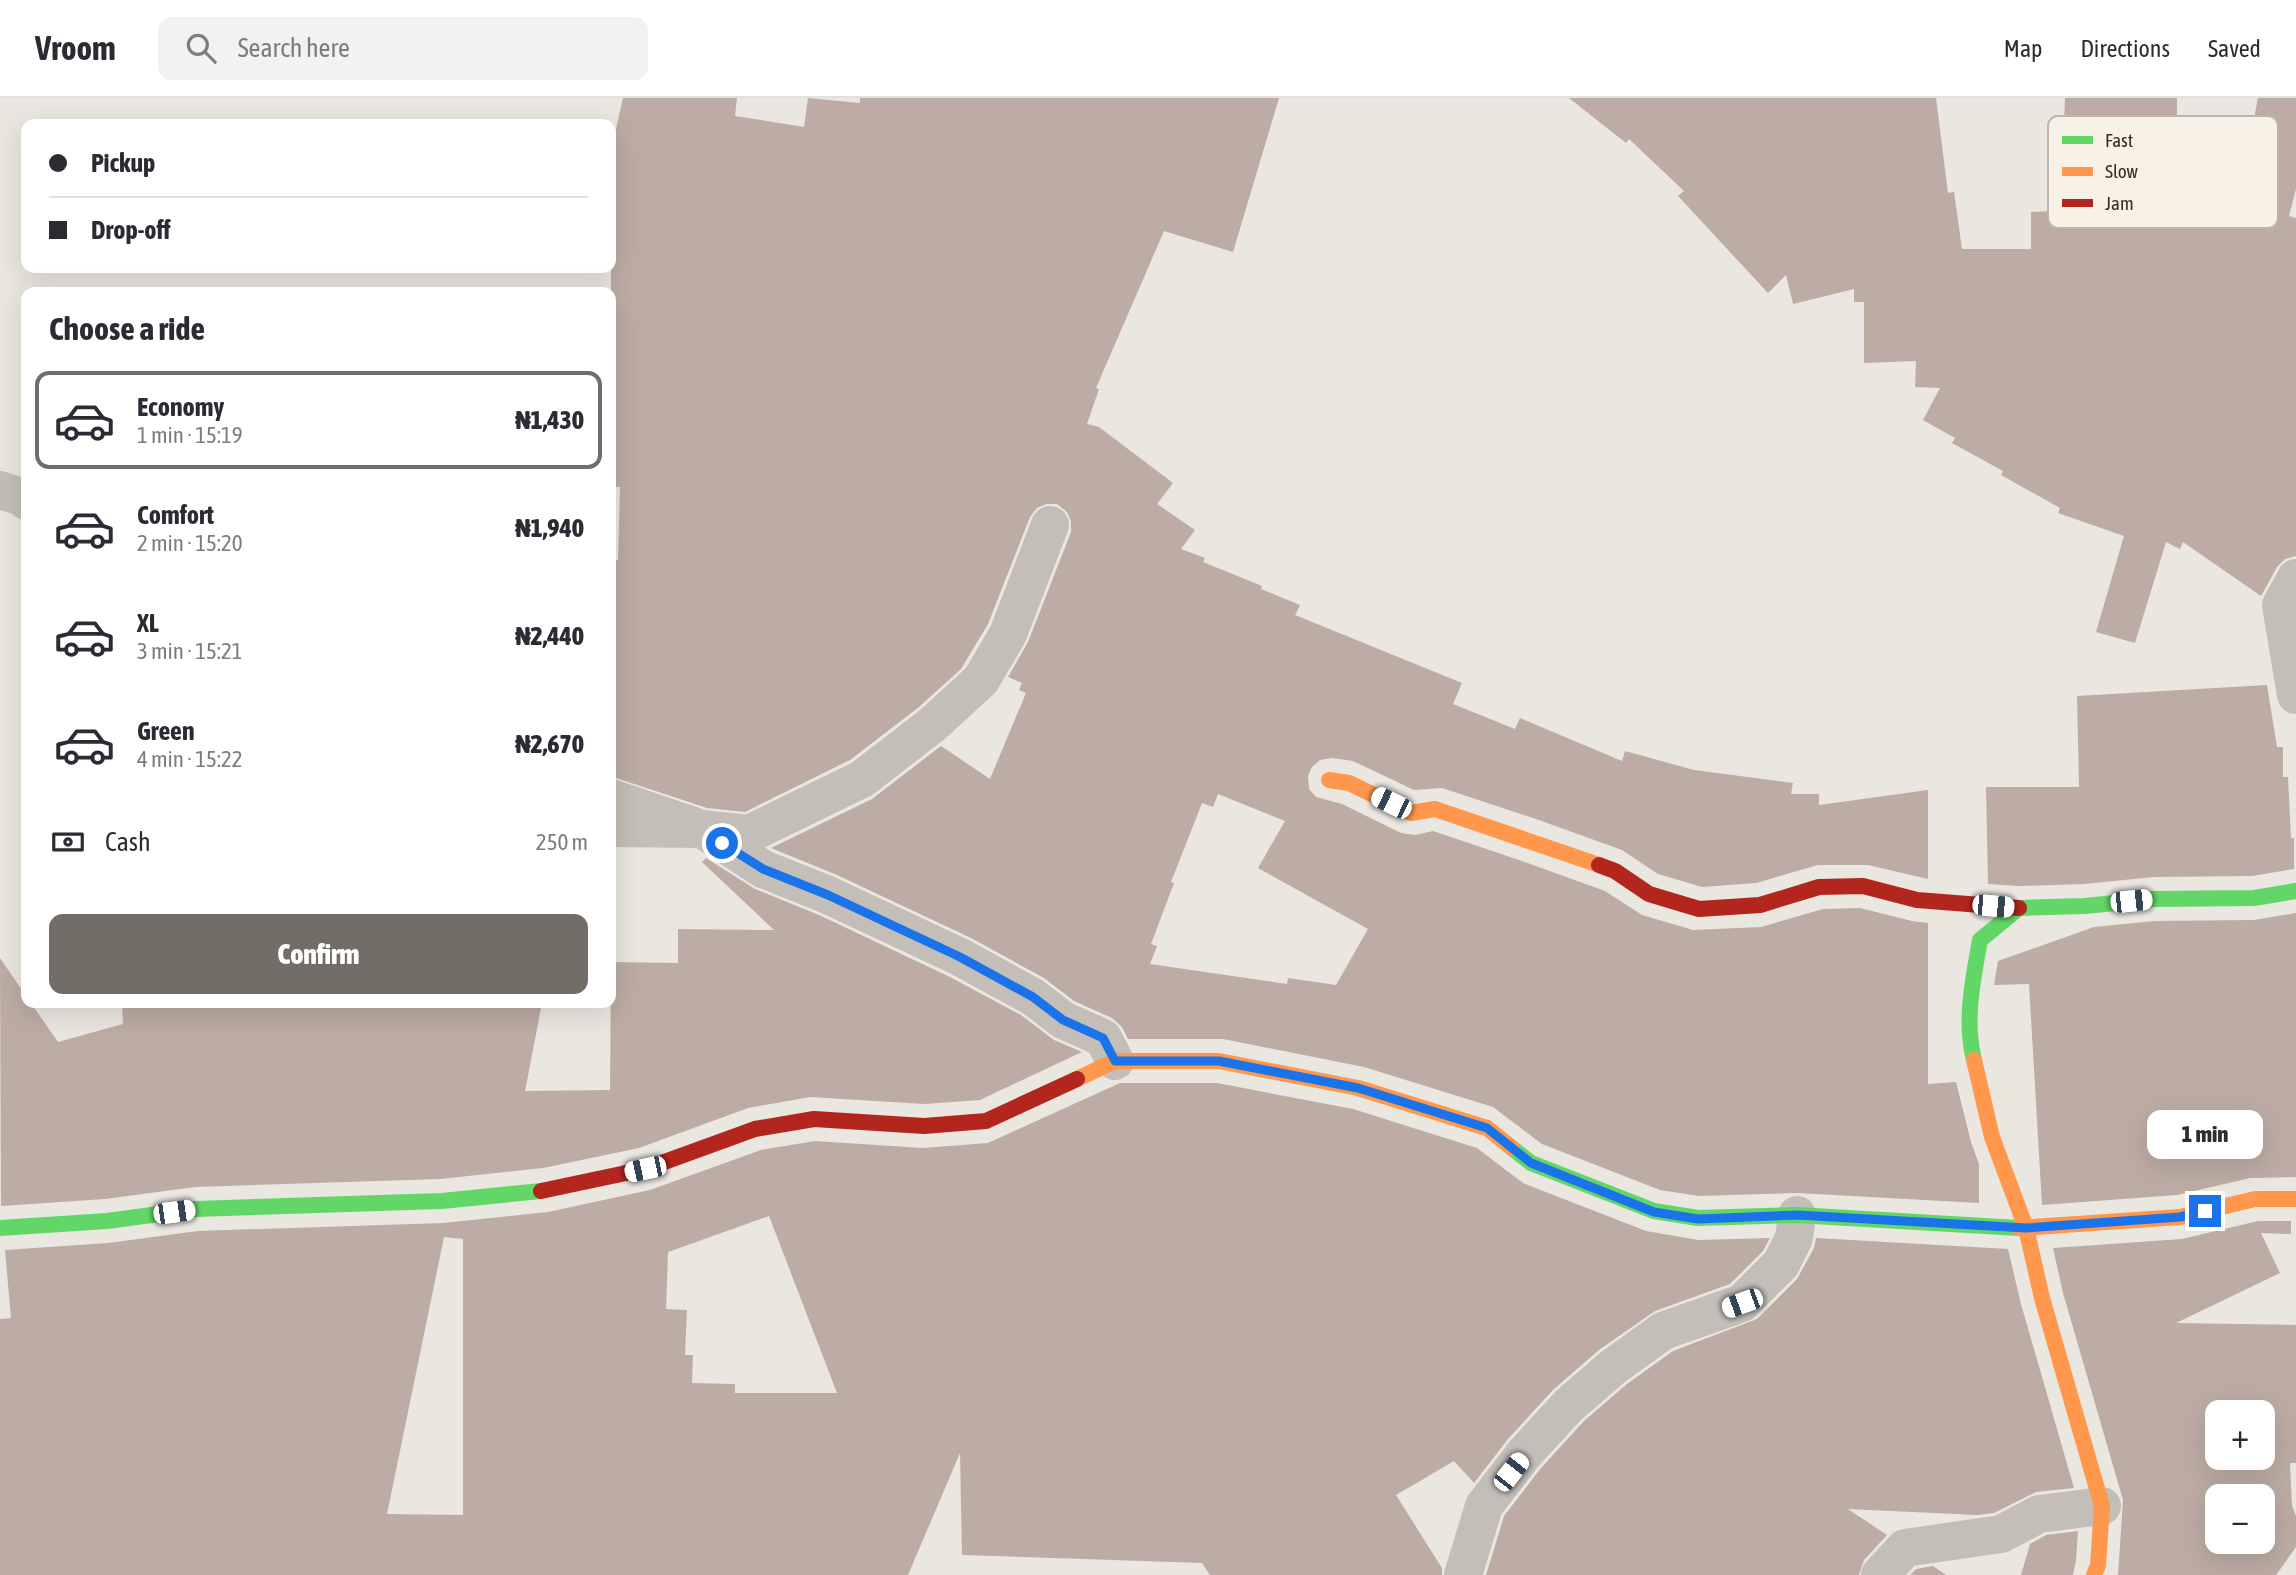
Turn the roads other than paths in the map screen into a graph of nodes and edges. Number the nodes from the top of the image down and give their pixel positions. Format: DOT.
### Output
graph roads {
  1 [pos="0,491"];
  2 [pos="21,497"];
  3 [pos="1050,525"];
  4 [pos="2296,578"];
  5 [pos="2296,695"];
  6 [pos="1329,780"];
  7 [pos="616,800"];
  8 [pos="616,828"];
  9 [pos="702,829"];
  10 [pos="2296,891"];
  11 [pos="2019,908"];
  12 [pos="1115,1061"];
  13 [pos="2296,1199"];
  14 [pos="1797,1215"];
  15 [pos="0,1228"];
  16 [pos="2026,1228"];
  17 [pos="2102,1506"];
  18 [pos="1463,1575"];
  19 [pos="1880,1575"];
  20 [pos="2094,1575"];
  1 -- 2 [label="street"];
  3 -- 9 [label="street"];
  4 -- 5 [label="street"];
  6 -- 11 [label="street"];
  7 -- 9 [label="street"];
  8 -- 9 [label="street"];
  9 -- 12 [label="street"];
  10 -- 11 [label="street"];
  11 -- 16 [label="street"];
  12 -- 14 [label="street"];
  12 -- 15 [label="street"];
  13 -- 16 [label="street"];
  14 -- 16 [label="street"];
  14 -- 18 [label="street"];
  16 -- 17 [label="street"];
  17 -- 19 [label="street"];
  17 -- 20 [label="street"];
}
